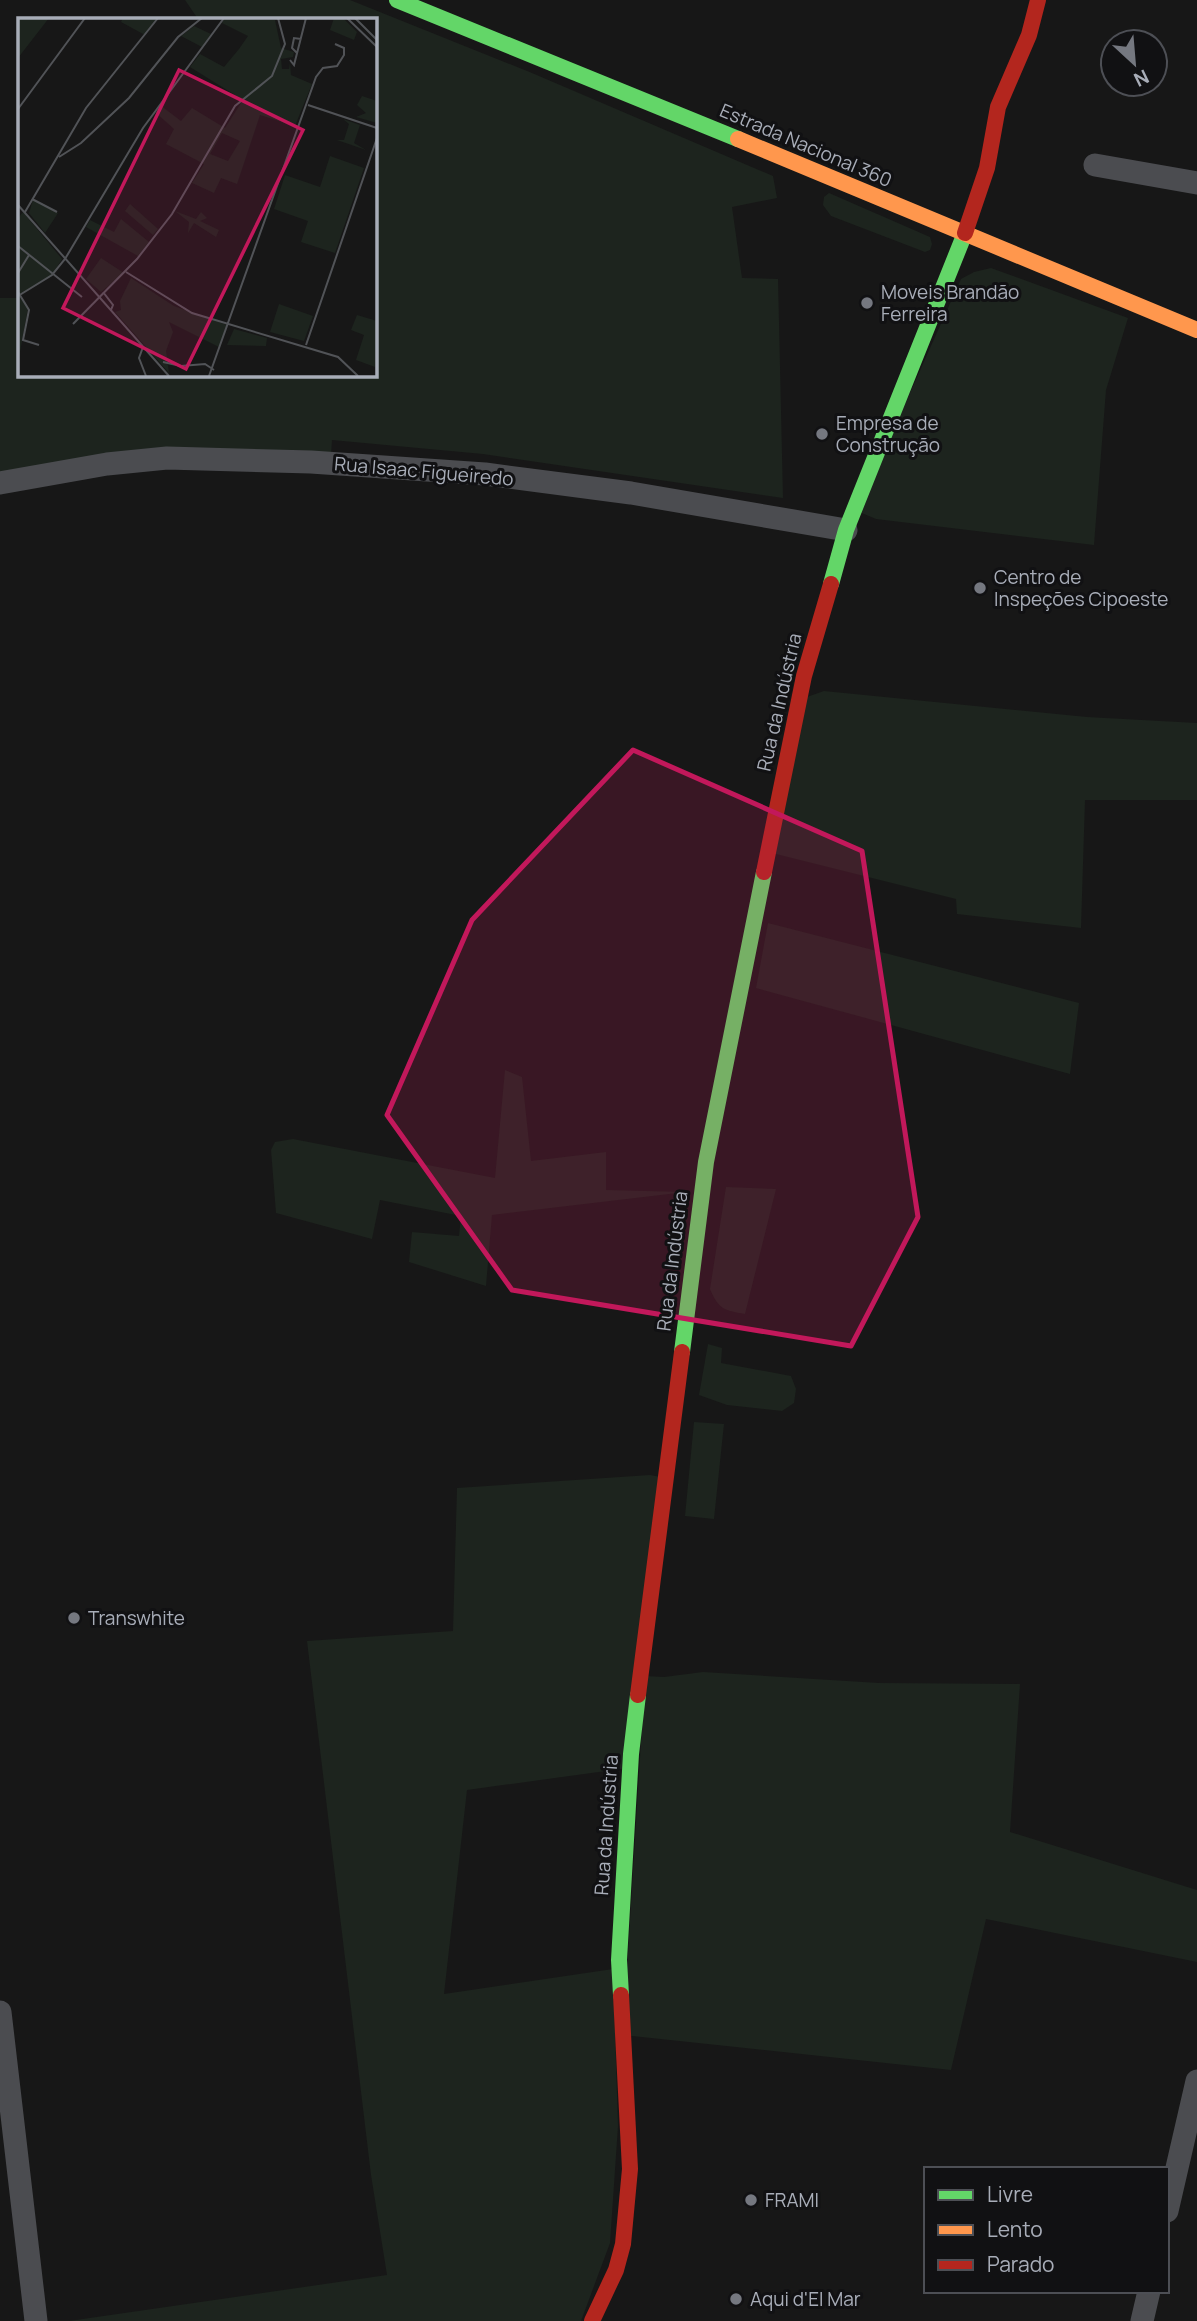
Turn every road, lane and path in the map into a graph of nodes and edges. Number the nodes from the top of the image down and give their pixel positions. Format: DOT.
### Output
graph roads {
  1 [pos="1038,0"];
  2 [pos="412,3"];
  3 [pos="1095,165"];
  4 [pos="1197,183"];
  5 [pos="964,235"];
  6 [pos="1197,330"];
  7 [pos="0,483"];
  8 [pos="846,530"];
  9 [pos="0,2012"];
  10 [pos="1197,2081"];
  11 [pos="1169,2202"];
  12 [pos="1149,2293"];
  13 [pos="36,2321"];
  14 [pos="592,2321"];
  15 [pos="1142,2321"];
  1 -- 5 [label="street, Rua da Indústria"];
  2 -- 5 [label="street, Estrada Nacional 360"];
  3 -- 4 [label="street"];
  5 -- 6 [label="street, Estrada Nacional 360"];
  5 -- 8 [label="street, Rua da Indústria"];
  7 -- 8 [label="street, Rua Isaac Figueiredo"];
  8 -- 14 [label="street, Rua da Indústria"];
  9 -- 13 [label="street"];
  10 -- 11 [label="street"];
  12 -- 15 [label="street"];
}
